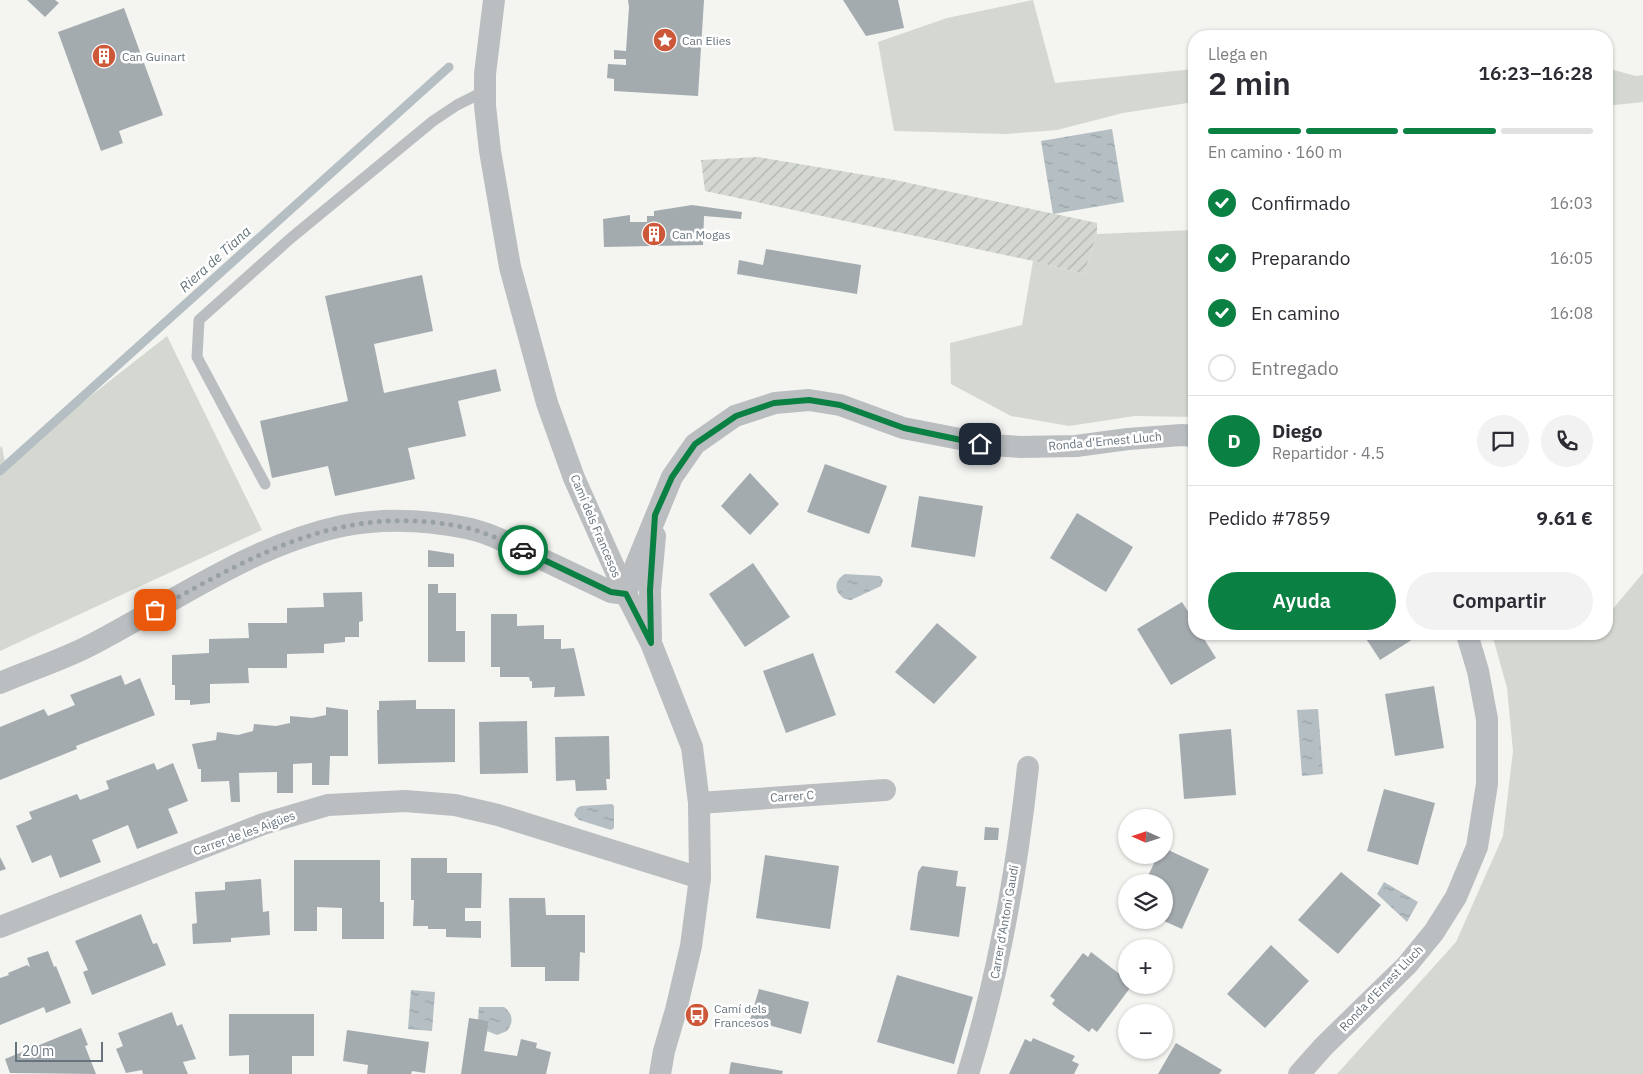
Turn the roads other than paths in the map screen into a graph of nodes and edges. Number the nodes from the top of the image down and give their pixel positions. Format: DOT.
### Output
graph roads {
  1 [pos="494,0"];
  2 [pos="485,91"];
  3 [pos="1188,436"];
  4 [pos="265,484"];
  5 [pos="655,515"];
  6 [pos="626,594"];
  7 [pos="1469,640"];
  8 [pos="651,643"];
  9 [pos="0,683"];
  10 [pos="1028,767"];
  11 [pos="886,790"];
  12 [pos="699,803"];
  13 [pos="700,878"];
  14 [pos="0,927"];
  15 [pos="660,1074"];
  16 [pos="968,1074"];
  17 [pos="1299,1074"];
  1 -- 2 [label="street, Camí dels Francesos"];
  2 -- 4 [label="lane"];
  2 -- 6 [label="street, Camí dels Francesos"];
  3 -- 5 [label="street, Ronda d'Ernest Lluch"];
  5 -- 6 [label="street, Ronda d'Ernest Lluch"];
  5 -- 8 [label="street, Ronda d'Ernest Lluch"];
  6 -- 8 [label="street, Camí dels Francesos"];
  6 -- 9 [label="street"];
  7 -- 17 [label="street, Ronda d'Ernest Lluch"];
  8 -- 12 [label="street, Camí dels Francesos"];
  10 -- 16 [label="street, Carrer d'Antoni Gaudí"];
  11 -- 12 [label="street, Carrer C"];
  12 -- 13 [label="street, Camí dels Francesos"];
  13 -- 14 [label="street, Carrer de les Aigües"];
  13 -- 15 [label="street, Camí dels Francesos"];
}
